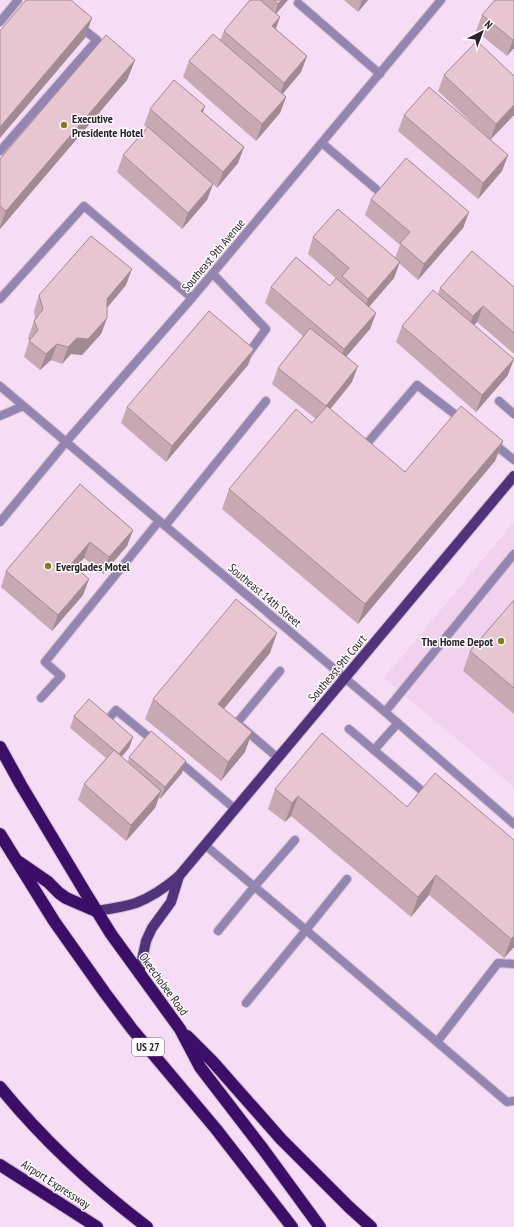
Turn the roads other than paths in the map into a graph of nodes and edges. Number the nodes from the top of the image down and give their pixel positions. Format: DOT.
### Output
graph roads {
  1 [pos="18,0"];
  2 [pos="441,0"];
  3 [pos="298,3"];
  4 [pos="72,20"];
  5 [pos="0,22"];
  6 [pos="380,74"];
  7 [pos="322,143"];
  8 [pos="0,152"];
  9 [pos="376,189"];
  10 [pos="213,274"];
  11 [pos="192,298"];
  12 [pos="0,299"];
  13 [pos="248,354"];
  14 [pos="0,386"];
  15 [pos="266,400"];
  16 [pos="499,401"];
  17 [pos="23,406"];
  18 [pos="514,414"];
  19 [pos="0,416"];
  20 [pos="466,423"];
  21 [pos="484,437"];
  22 [pos="66,442"];
  23 [pos="364,446"];
  24 [pos="514,460"];
  25 [pos="514,476"];
  26 [pos="0,522"];
  27 [pos="162,523"];
  28 [pos="514,554"];
  29 [pos="280,670"];
  30 [pos="345,678"];
  31 [pos="41,698"];
  32 [pos="385,712"];
  33 [pos="398,723"];
  34 [pos="349,729"];
  35 [pos="99,730"];
  36 [pos="0,747"];
  37 [pos="374,750"];
  38 [pos="278,758"];
  39 [pos="420,789"];
  40 [pos="235,809"];
  41 [pos="514,824"];
  42 [pos="0,834"];
  43 [pos="296,840"];
  44 [pos="205,844"];
  45 [pos="15,859"];
  46 [pos="179,876"];
  47 [pos="347,879"];
  48 [pos="254,886"];
  49 [pos="96,911"];
  50 [pos="218,930"];
  51 [pos="306,930"];
  52 [pos="514,964"];
  53 [pos="139,974"];
  54 [pos="246,1003"];
  55 [pos="180,1029"];
  56 [pos="437,1042"];
  57 [pos="0,1087"];
  58 [pos="514,1101"];
  59 [pos="0,1165"];
  60 [pos="96,1227"];
  61 [pos="147,1227"];
  62 [pos="292,1227"];
  63 [pos="320,1227"];
  64 [pos="371,1227"];
  1 -- 5 [label="street"];
  2 -- 6 [label="street, Southeast 9th Avenue"];
  3 -- 6 [label="street"];
  4 -- 8 [label="street"];
  6 -- 7 [label="street, Southeast 9th Avenue"];
  7 -- 9 [label="street"];
  7 -- 10 [label="street, Southeast 9th Avenue"];
  10 -- 11 [label="street, Southeast 9th Avenue"];
  10 -- 13 [label="street"];
  11 -- 12 [label="street"];
  11 -- 22 [label="street, Southeast 9th Avenue"];
  14 -- 17 [label="street, Southeast 14th Street"];
  15 -- 27 [label="street"];
  16 -- 18 [label="street"];
  17 -- 19 [label="street"];
  17 -- 22 [label="street, Southeast 14th Street"];
  20 -- 23 [label="street"];
  21 -- 24 [label="street"];
  22 -- 26 [label="street, Southeast 9th Avenue"];
  22 -- 27 [label="street, Southeast 14th Street"];
  25 -- 30 [label="main road, Southeast 9th Court"];
  27 -- 30 [label="street, Southeast 14th Street"];
  27 -- 31 [label="street"];
  28 -- 32 [label="street"];
  29 -- 38 [label="street"];
  30 -- 32 [label="street, Southeast 14th Street"];
  30 -- 38 [label="main road, Southeast 9th Court"];
  32 -- 33 [label="street, Southeast 14th Street"];
  33 -- 37 [label="street"];
  33 -- 41 [label="street, Southeast 14th Street"];
  34 -- 37 [label="street"];
  35 -- 40 [label="street"];
  36 -- 49 [label="highway, Okeechobee Road"];
  37 -- 39 [label="street"];
  38 -- 40 [label="main road, Southeast 9th Court"];
  40 -- 44 [label="main road, Southeast 9th Court"];
  42 -- 45 [label="highway, US 27"];
  43 -- 48 [label="street"];
  44 -- 46 [label="main road, Southeast 9th Court"];
  44 -- 48 [label="street"];
  45 -- 49 [label="highway"];
  45 -- 62 [label="highway, US 27"];
  46 -- 49 [label="main road, Southeast 9th Court"];
  46 -- 53 [label="main road, Southeast 9th Court"];
  47 -- 51 [label="street"];
  48 -- 50 [label="street"];
  48 -- 51 [label="street"];
  49 -- 53 [label="highway, Okeechobee Road"];
  51 -- 54 [label="street"];
  51 -- 56 [label="street"];
  52 -- 56 [label="street"];
  53 -- 55 [label="highway, Okeechobee Road"];
  55 -- 63 [label="highway, Okeechobee Road"];
  55 -- 64 [label="highway"];
  56 -- 58 [label="street"];
  57 -- 61 [label="highway"];
  59 -- 60 [label="highway, Airport Expressway"];
}
